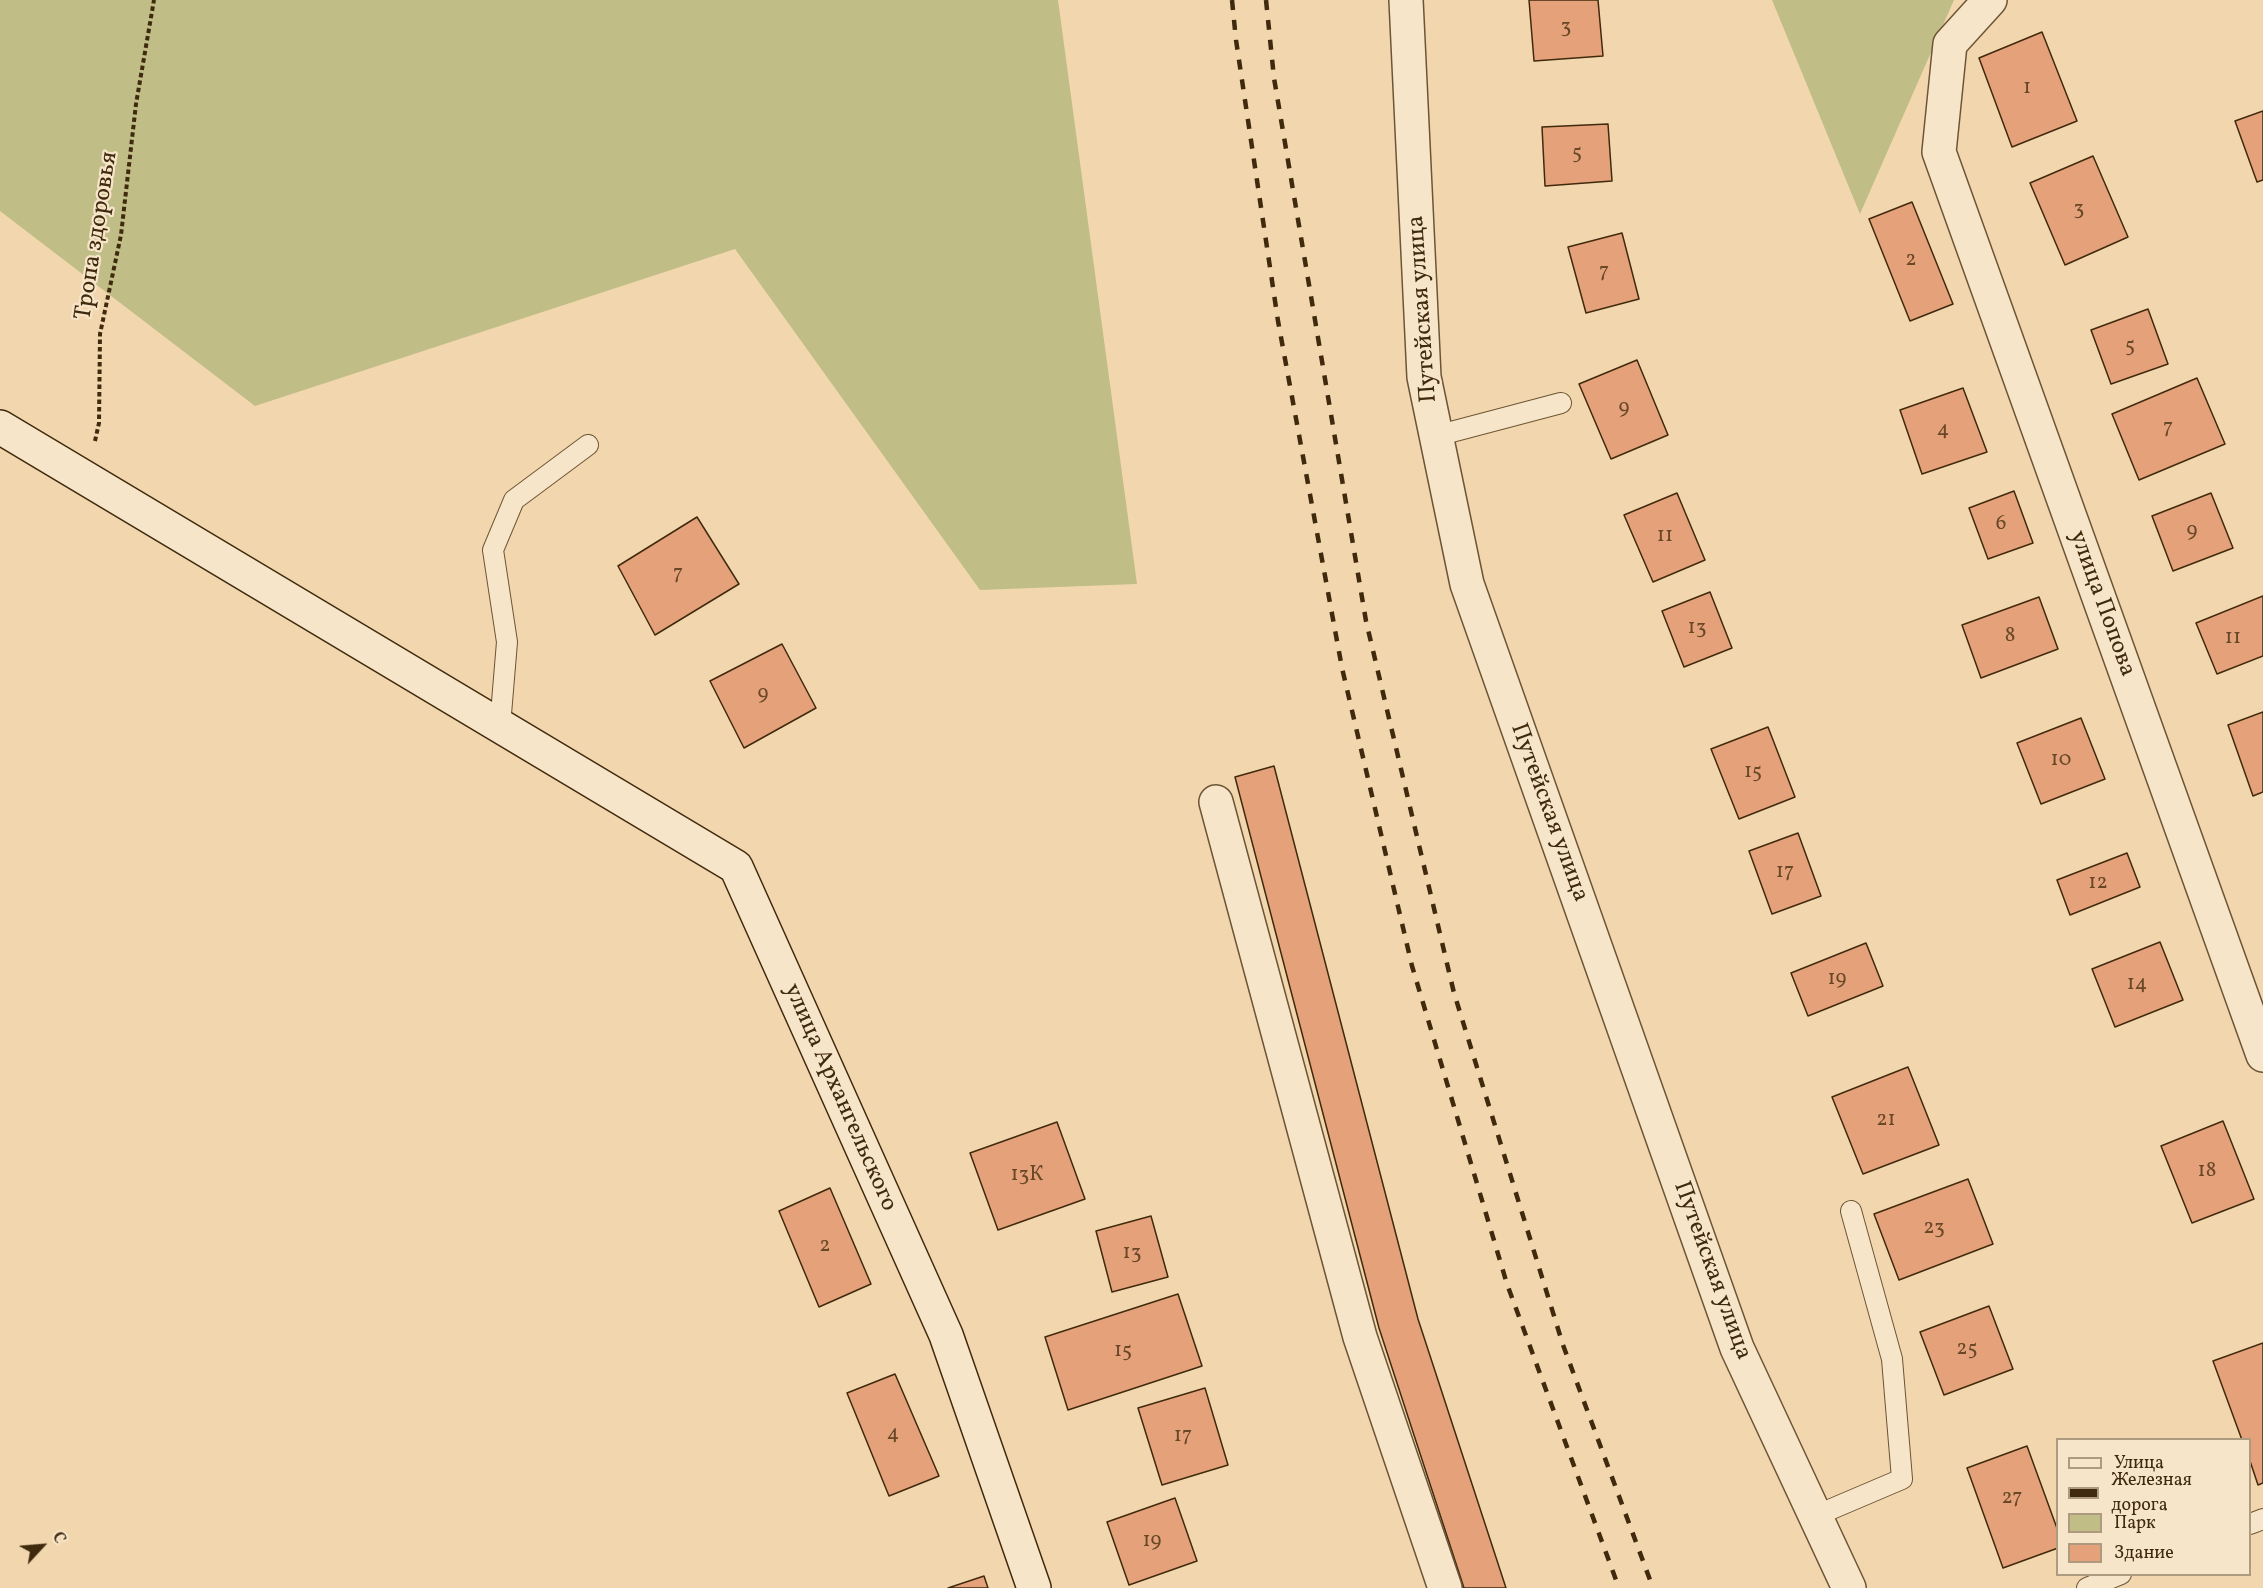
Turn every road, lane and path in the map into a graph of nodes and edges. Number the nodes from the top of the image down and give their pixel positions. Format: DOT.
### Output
graph roads {
  1 [pos="154,0"];
  2 [pos="1406,0"];
  3 [pos="1990,0"];
  4 [pos="1561,403"];
  5 [pos="0,427"];
  6 [pos="1436,436"];
  7 [pos="588,445"];
  8 [pos="85,478"];
  9 [pos="500,726"];
  10 [pos="1216,802"];
  11 [pos="2263,1055"];
  12 [pos="1851,1211"];
  13 [pos="1815,1516"];
  14 [pos="2118,1576"];
  15 [pos="1034,1588"];
  16 [pos="1445,1588"];
  17 [pos="1849,1588"];
  18 [pos="2087,1588"];
  1 -- 8 [label="path, Тропа здоровья"];
  2 -- 6 [label="street, Путейская улица"];
  3 -- 11 [label="street, улица Попова"];
  4 -- 6 [label="lane"];
  5 -- 8 [label="street, улица Архангельского"];
  6 -- 13 [label="street, Путейская улица"];
  7 -- 9 [label="lane"];
  8 -- 9 [label="street, улица Архангельского"];
  9 -- 15 [label="street, улица Архангельского"];
  10 -- 16 [label="street"];
  12 -- 13 [label="lane"];
  13 -- 17 [label="street, Путейская улица"];
  14 -- 18 [label="lane"];
}
